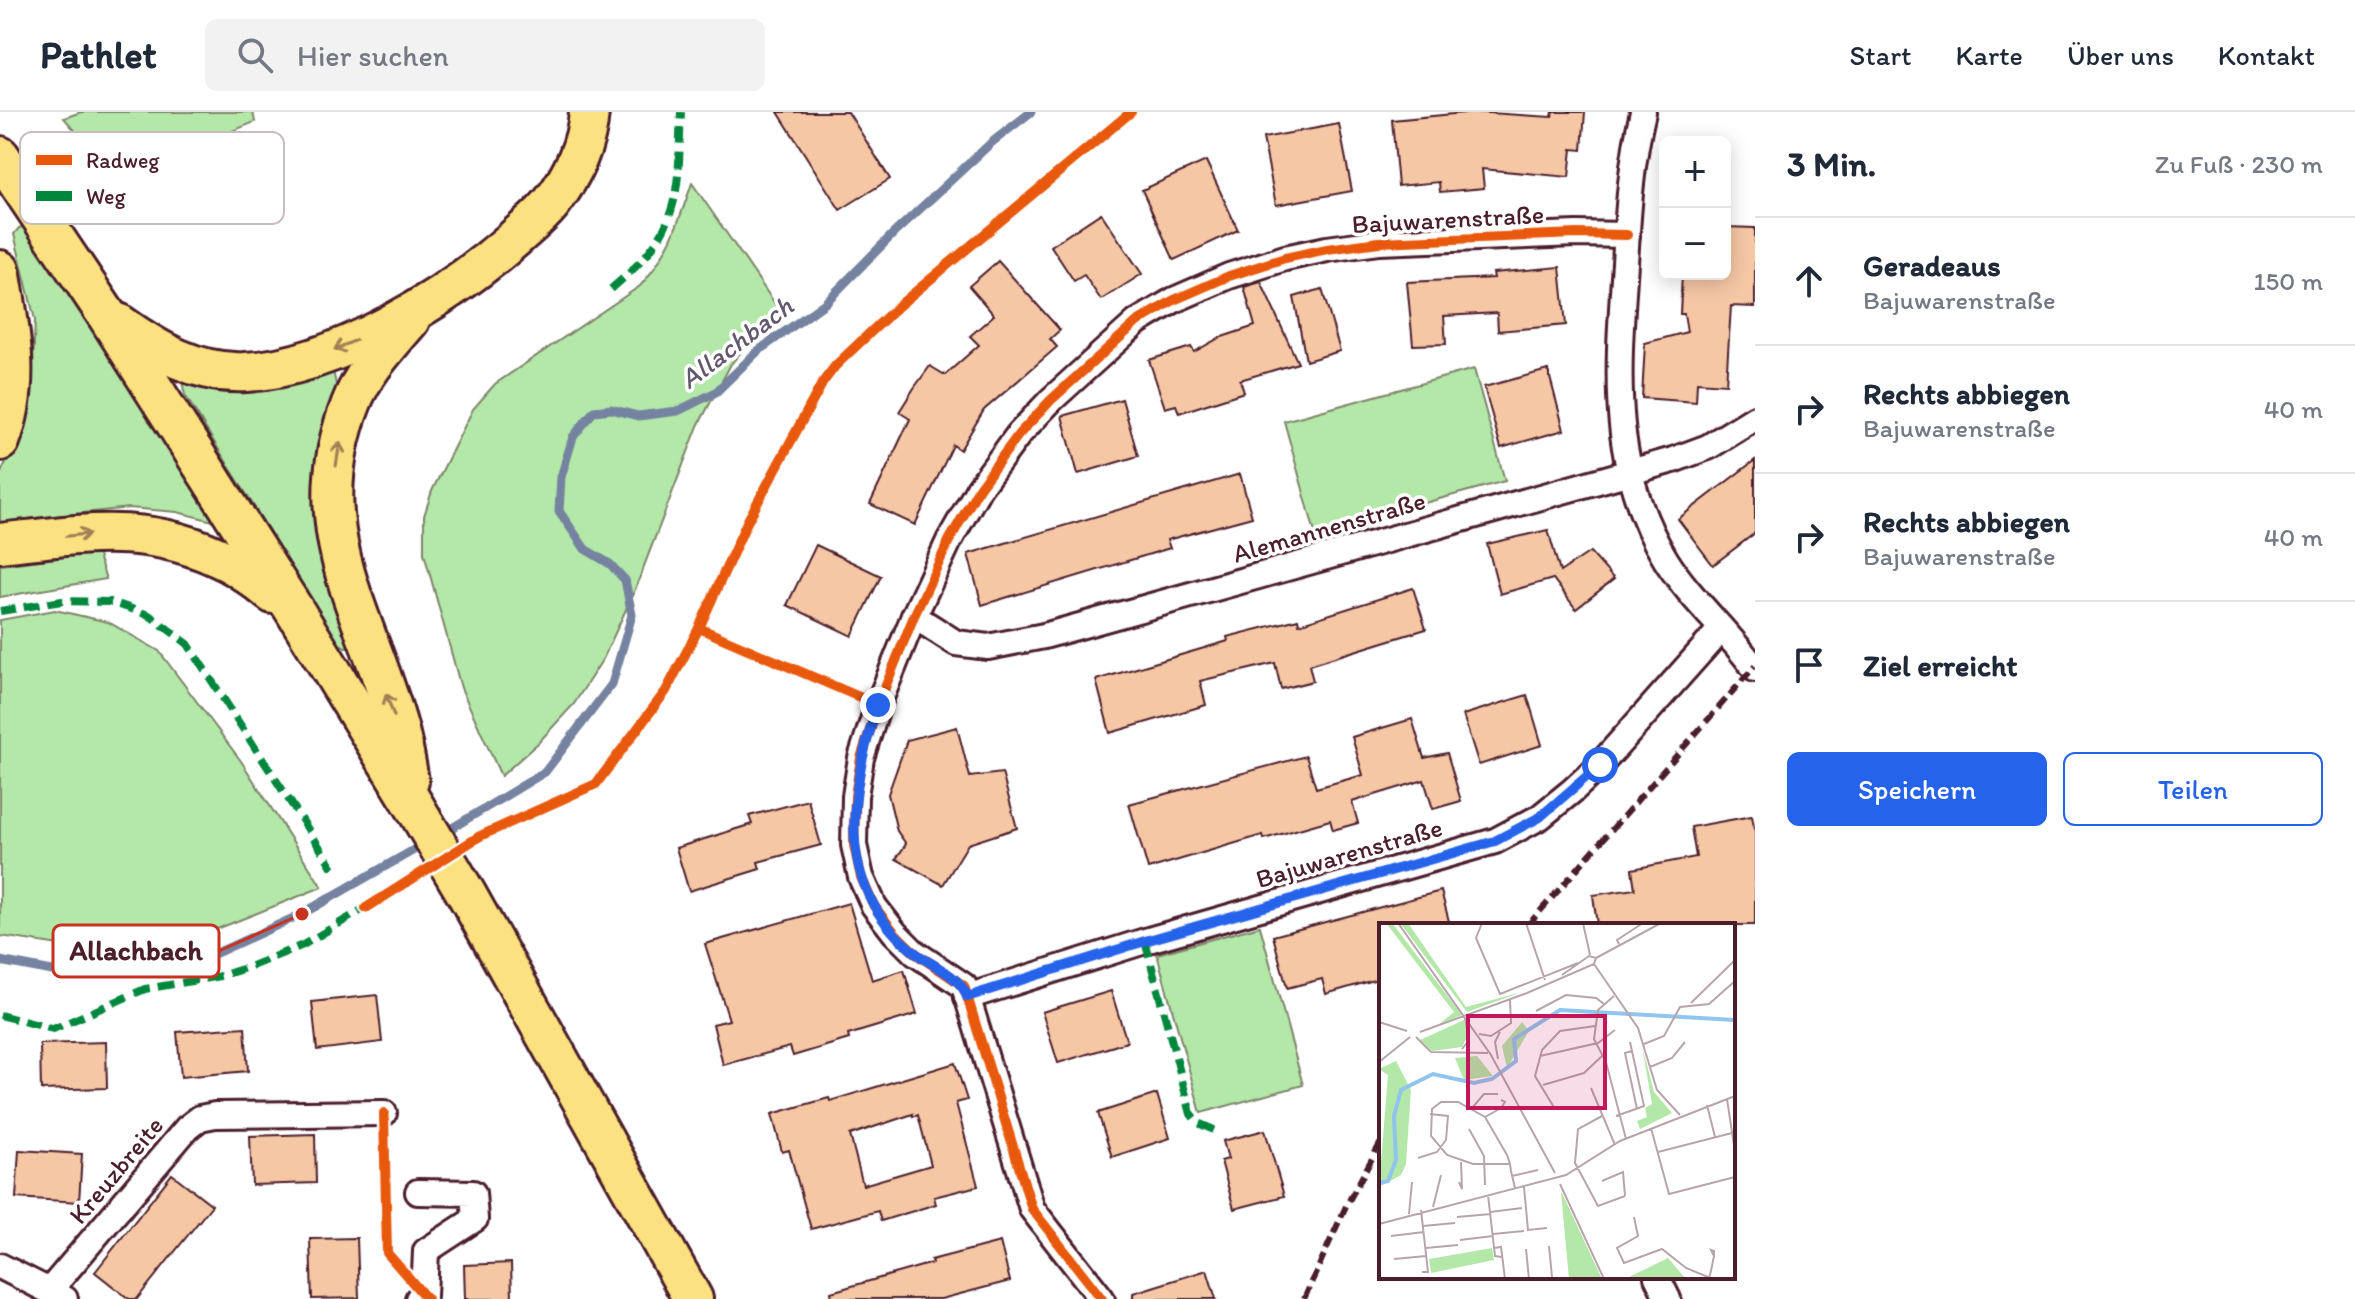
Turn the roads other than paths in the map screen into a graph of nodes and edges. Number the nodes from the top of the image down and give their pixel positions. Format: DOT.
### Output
graph roads {
  1 [pos="589,112"];
  2 [pos="1643,112"];
  3 [pos="0,156"];
  4 [pos="20,186"];
  5 [pos="46,224"];
  6 [pos="1627,235"];
  7 [pos="0,270"];
  8 [pos="416,313"];
  9 [pos="106,314"];
  10 [pos="1755,418"];
  11 [pos="0,441"];
  12 [pos="1629,473"];
  13 [pos="0,543"];
  14 [pos="293,608"];
  15 [pos="914,616"];
  16 [pos="1720,630"];
  17 [pos="1755,668"];
  18 [pos="415,807"];
  19 [pos="967,997"];
  20 [pos="384,1113"];
  21 [pos="418,1192"];
  22 [pos="0,1266"];
  23 [pos="1658,1279"];
  24 [pos="58,1294"];
  25 [pos="418,1299"];
  26 [pos="693,1299"];
  27 [pos="1102,1299"];
  28 [pos="1668,1299"];
  1 -- 8 [label="main road"];
  2 -- 6 [label="street"];
  3 -- 4 [label="main road"];
  5 -- 9 [label="main road"];
  6 -- 12 [label="street"];
  6 -- 15 [label="street, Bajuwarenstraße"];
  7 -- 11 [label="main road"];
  8 -- 9 [label="main road, one-way"];
  18 -- 8 [label="main road, one-way"];
  9 -- 14 [label="main road"];
  10 -- 12 [label="street, Alemannenstraße"];
  12 -- 15 [label="street, Alemannenstraße"];
  12 -- 16 [label="street"];
  13 -- 14 [label="main road, one-way"];
  14 -- 18 [label="main road"];
  15 -- 19 [label="street, Bajuwarenstraße"];
  16 -- 17 [label="street"];
  16 -- 19 [label="street, Bajuwarenstraße"];
  18 -- 26 [label="main road"];
  19 -- 27 [label="street, Bajuwarenstraße"];
  20 -- 24 [label="street, Kreuzbreite"];
  21 -- 25 [label="street"];
  22 -- 24 [label="street, Kreuzbreite"];
  23 -- 28 [label="street"];
}
